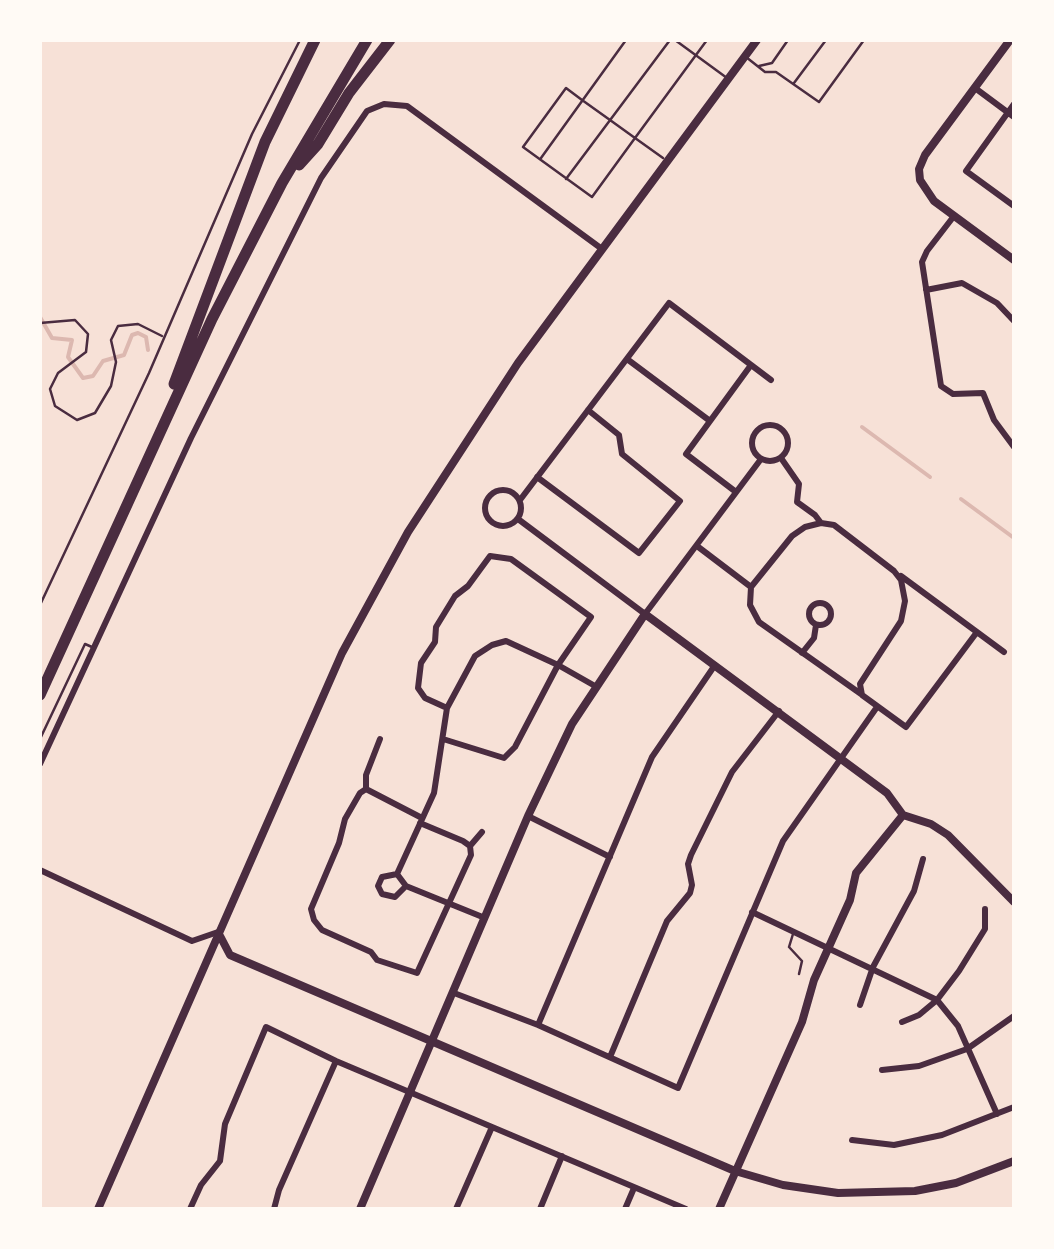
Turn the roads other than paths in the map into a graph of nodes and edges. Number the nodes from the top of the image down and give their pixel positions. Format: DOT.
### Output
graph roads {
  1 [pos="300,40"];
  2 [pos="315,40"];
  3 [pos="367,40"];
  4 [pos="390,40"];
  5 [pos="626,40"];
  6 [pos="672,40"];
  7 [pos="707,40"];
  8 [pos="757,40"];
  9 [pos="788,40"];
  10 [pos="826,40"];
  11 [pos="864,40"];
  12 [pos="1010,40"];
  13 [pos="696,55"];
  14 [pos="745,56"];
  15 [pos="757,66"];
  16 [pos="728,79"];
  17 [pos="794,84"];
  18 [pos="975,88"];
  19 [pos="582,100"];
  20 [pos="1014,104"];
  21 [pos="1011,115"];
  22 [pos="610,120"];
  23 [pos="635,138"];
  24 [pos="540,160"];
  25 [pos="667,161"];
  26 [pos="566,178"];
  27 [pos="282,182"];
  28 [pos="1014,206"];
  29 [pos="954,216"];
  30 [pos="602,249"];
  31 [pos="1014,260"];
  32 [pos="926,290"];
  33 [pos="1014,321"];
  34 [pos="42,322"];
  35 [pos="164,337"];
  36 [pos="627,359"];
  37 [pos="752,366"];
  38 [pos="771,380"];
  39 [pos="588,410"];
  40 [pos="710,421"];
  41 [pos="1014,447"];
  42 [pos="781,458"];
  43 [pos="761,459"];
  44 [pos="537,477"];
  45 [pos="736,492"];
  46 [pos="520,500"];
  47 [pos="120,517"];
  48 [pos="518,519"];
  49 [pos="821,523"];
  50 [pos="697,546"];
  51 [pos="894,571"];
  52 [pos="750,586"];
  53 [pos="40,605"];
  54 [pos="645,614"];
  55 [pos="816,624"];
  56 [pos="978,632"];
  57 [pos="94,648"];
  58 [pos="1004,652"];
  59 [pos="802,653"];
  60 [pos="558,664"];
  61 [pos="714,665"];
  62 [pos="594,686"];
  63 [pos="40,695"];
  64 [pos="862,695"];
  65 [pos="877,707"];
  66 [pos="447,708"];
  67 [pos="778,711"];
  68 [pos="443,738"];
  69 [pos="380,739"];
  70 [pos="40,740"];
  71 [pos="840,756"];
  72 [pos="40,764"];
  73 [pos="366,789"];
  74 [pos="903,815"];
  75 [pos="528,816"];
  76 [pos="421,820"];
  77 [pos="482,832"];
  78 [pos="470,846"];
  79 [pos="610,857"];
  80 [pos="924,859"];
  81 [pos="40,870"];
  82 [pos="396,874"];
  83 [pos="406,886"];
  84 [pos="1014,902"];
  85 [pos="448,903"];
  86 [pos="985,909"];
  87 [pos="752,912"];
  88 [pos="486,918"];
  89 [pos="218,932"];
  90 [pos="794,932"];
  91 [pos="828,949"];
  92 [pos="872,967"];
  93 [pos="799,974"];
  94 [pos="454,993"];
  95 [pos="937,1000"];
  96 [pos="860,1004"];
  97 [pos="1014,1016"];
  98 [pos="902,1022"];
  99 [pos="538,1024"];
  100 [pos="434,1041"];
  101 [pos="968,1049"];
  102 [pos="610,1057"];
  103 [pos="336,1061"];
  104 [pos="882,1070"];
  105 [pos="412,1091"];
  106 [pos="1014,1107"];
  107 [pos="997,1114"];
  108 [pos="492,1127"];
  109 [pos="852,1140"];
  110 [pos="562,1156"];
  111 [pos="1014,1162"];
  112 [pos="735,1171"];
  113 [pos="634,1188"];
  114 [pos="98,1209"];
  115 [pos="190,1209"];
  116 [pos="274,1209"];
  117 [pos="360,1209"];
  118 [pos="456,1209"];
  119 [pos="540,1209"];
  120 [pos="625,1209"];
  121 [pos="686,1209"];
  122 [pos="719,1209"];
  1 -- 35 [label="lane"];
  2 -- 47 [label="highway"];
  3 -- 27 [label="highway"];
  4 -- 27 [label="highway"];
  5 -- 19 [label="lane"];
  6 -- 13 [label="lane"];
  6 -- 22 [label="lane"];
  7 -- 13 [label="lane"];
  8 -- 14 [label="street"];
  9 -- 15 [label="lane"];
  10 -- 17 [label="lane"];
  11 -- 17 [label="lane"];
  12 -- 18 [label="street"];
  13 -- 16 [label="lane"];
  13 -- 23 [label="lane"];
  14 -- 15 [label="lane"];
  14 -- 16 [label="street"];
  15 -- 17 [label="lane"];
  16 -- 25 [label="street"];
  18 -- 21 [label="street"];
  18 -- 29 [label="street"];
  19 -- 22 [label="lane"];
  19 -- 24 [label="lane"];
  19 -- 24 [label="lane"];
  20 -- 21 [label="street"];
  21 -- 28 [label="street"];
  22 -- 23 [label="lane"];
  22 -- 26 [label="lane"];
  23 -- 25 [label="lane"];
  23 -- 26 [label="lane"];
  24 -- 26 [label="lane"];
  25 -- 30 [label="street"];
  27 -- 47 [label="highway"];
  29 -- 31 [label="street"];
  29 -- 32 [label="street"];
  30 -- 57 [label="street"];
  30 -- 89 [label="street"];
  32 -- 33 [label="street"];
  32 -- 41 [label="street"];
  34 -- 35 [label="lane"];
  35 -- 53 [label="lane"];
  36 -- 37 [label="street"];
  36 -- 39 [label="street"];
  36 -- 40 [label="street"];
  37 -- 38 [label="street"];
  37 -- 40 [label="street"];
  39 -- 44 [label="street"];
  39 -- 44 [label="street"];
  40 -- 45 [label="street"];
  42 -- 43 [label="street"];
  42 -- 43 [label="street"];
  42 -- 49 [label="street"];
  43 -- 45 [label="street"];
  44 -- 46 [label="street"];
  45 -- 50 [label="street"];
  46 -- 48 [label="street"];
  46 -- 48 [label="street"];
  47 -- 63 [label="highway"];
  48 -- 54 [label="street"];
  49 -- 51 [label="street"];
  49 -- 52 [label="street"];
  50 -- 52 [label="street"];
  50 -- 54 [label="street"];
  51 -- 56 [label="street"];
  51 -- 64 [label="street"];
  52 -- 59 [label="street"];
  54 -- 61 [label="street"];
  54 -- 62 [label="street"];
  55 -- 59 [label="street"];
  56 -- 58 [label="street"];
  56 -- 65 [label="street"];
  57 -- 70 [label="lane"];
  57 -- 72 [label="street"];
  59 -- 64 [label="street"];
  60 -- 62 [label="street"];
  60 -- 66 [label="street"];
  60 -- 66 [label="street"];
  60 -- 68 [label="street"];
  61 -- 67 [label="street"];
  61 -- 79 [label="street"];
  62 -- 75 [label="street"];
  64 -- 65 [label="street"];
  65 -- 71 [label="street"];
  66 -- 68 [label="street"];
  67 -- 71 [label="street"];
  67 -- 102 [label="street"];
  68 -- 76 [label="street"];
  69 -- 73 [label="street"];
  71 -- 74 [label="street"];
  71 -- 87 [label="street"];
  73 -- 76 [label="street"];
  73 -- 85 [label="street"];
  74 -- 84 [label="street"];
  74 -- 91 [label="street"];
  75 -- 79 [label="street"];
  75 -- 88 [label="street"];
  76 -- 78 [label="street"];
  76 -- 82 [label="street"];
  77 -- 78 [label="street"];
  78 -- 85 [label="street"];
  79 -- 99 [label="street"];
  80 -- 92 [label="street"];
  81 -- 89 [label="street"];
  82 -- 83 [label="street"];
  82 -- 83 [label="street"];
  83 -- 85 [label="street"];
  85 -- 88 [label="street"];
  86 -- 95 [label="street"];
  87 -- 90 [label="street"];
  87 -- 102 [label="street"];
  88 -- 94 [label="street"];
  89 -- 100 [label="street"];
  89 -- 114 [label="street"];
  90 -- 91 [label="street"];
  90 -- 93 [label="lane"];
  91 -- 92 [label="street"];
  91 -- 112 [label="street"];
  92 -- 95 [label="street"];
  92 -- 96 [label="street"];
  94 -- 99 [label="street"];
  94 -- 100 [label="street"];
  95 -- 98 [label="street"];
  95 -- 101 [label="street"];
  97 -- 101 [label="street"];
  99 -- 102 [label="street"];
  100 -- 105 [label="street"];
  100 -- 112 [label="street"];
  101 -- 104 [label="street"];
  101 -- 107 [label="street"];
  103 -- 105 [label="street"];
  103 -- 115 [label="street"];
  103 -- 116 [label="street"];
  105 -- 108 [label="street"];
  105 -- 117 [label="street"];
  106 -- 107 [label="street"];
  107 -- 109 [label="street"];
  108 -- 110 [label="street"];
  108 -- 118 [label="street"];
  110 -- 113 [label="street"];
  110 -- 119 [label="street"];
  111 -- 112 [label="street"];
  112 -- 122 [label="street"];
  113 -- 120 [label="street"];
  113 -- 121 [label="street"];
}
